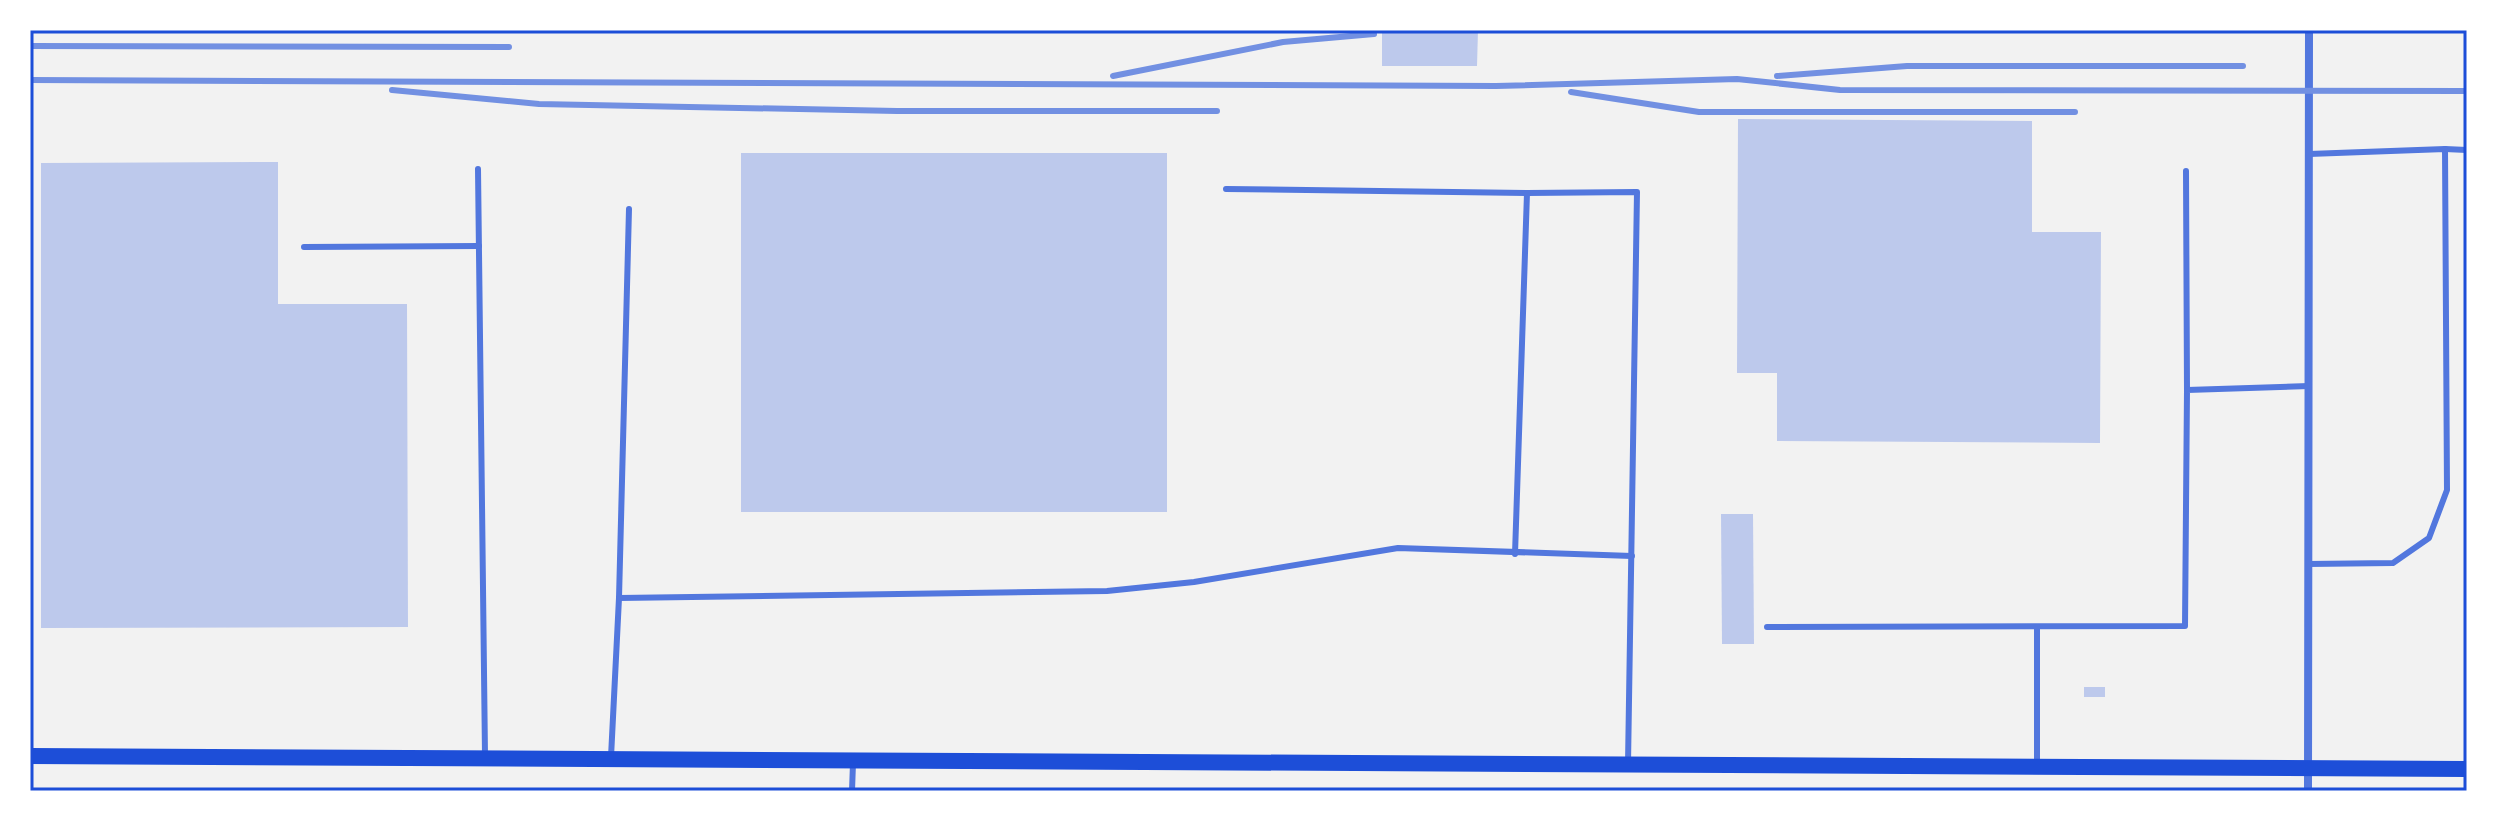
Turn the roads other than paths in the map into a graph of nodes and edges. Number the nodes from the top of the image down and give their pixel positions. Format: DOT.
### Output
graph roads {
  1 [pos="2309,30"];
  2 [pos="2445,149"];
  3 [pos="2467,150"];
  4 [pos="2309,154"];
  5 [pos="478,169"];
  6 [pos="2186,171"];
  7 [pos="1226,189"];
  8 [pos="1527,193"];
  9 [pos="629,209"];
  10 [pos="479,246"];
  11 [pos="304,247"];
  12 [pos="2309,386"];
  13 [pos="2187,390"];
  14 [pos="1515,554"];
  15 [pos="1632,556"];
  16 [pos="2308,564"];
  17 [pos="619,598"];
  18 [pos="1767,627"];
  19 [pos="2037,627"];
  20 [pos="30,756"];
  21 [pos="485,759"];
  22 [pos="610,760"];
  23 [pos="853,761"];
  24 [pos="1628,764"];
  25 [pos="2037,766"];
  26 [pos="2308,768"];
  27 [pos="2467,769"];
  28 [pos="852,791"];
  29 [pos="2308,791"];
  1 -- 4 [label="street"];
  2 -- 3 [label="lane"];
  2 -- 4 [label="lane"];
  2 -- 16 [label="lane"];
  4 -- 12 [label="street"];
  5 -- 10 [label="lane"];
  6 -- 13 [label="lane"];
  7 -- 8 [label="lane"];
  8 -- 14 [label="lane"];
  8 -- 15 [label="lane"];
  9 -- 17 [label="lane"];
  10 -- 11 [label="lane"];
  10 -- 21 [label="lane"];
  12 -- 13 [label="lane"];
  12 -- 16 [label="street"];
  13 -- 19 [label="lane"];
  14 -- 15 [label="lane"];
  14 -- 17 [label="lane"];
  15 -- 24 [label="lane"];
  16 -- 26 [label="street"];
  17 -- 22 [label="lane"];
  18 -- 19 [label="lane"];
  19 -- 25 [label="lane"];
  20 -- 21 [label="main road"];
  21 -- 22 [label="main road"];
  22 -- 23 [label="main road"];
  23 -- 24 [label="main road"];
  23 -- 28 [label="lane"];
  24 -- 25 [label="main road"];
  25 -- 26 [label="main road"];
  26 -- 27 [label="main road"];
  26 -- 29 [label="street"];
}
